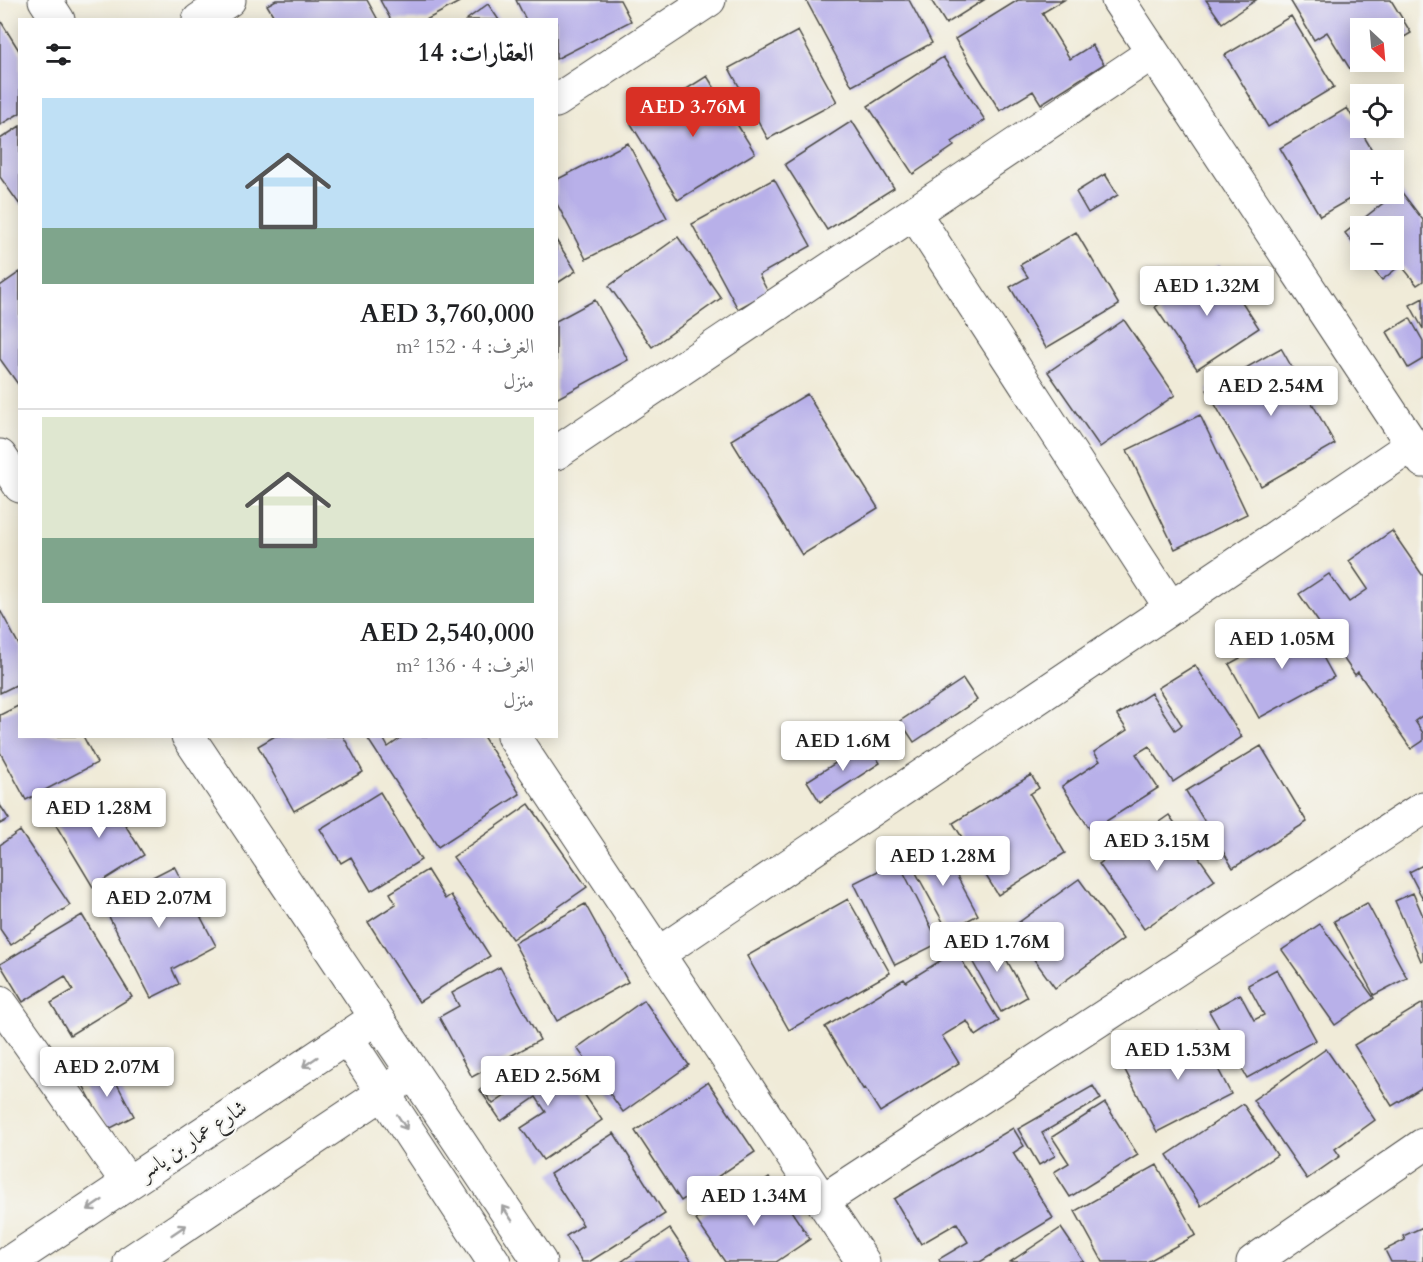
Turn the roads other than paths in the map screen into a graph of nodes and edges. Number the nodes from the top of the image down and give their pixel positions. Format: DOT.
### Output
graph roads {
  1 [pos="45,0"];
  2 [pos="229,0"];
  3 [pos="709,0"];
  4 [pos="1118,0"];
  5 [pos="57,18"];
  6 [pos="202,18"];
  7 [pos="1152,52"];
  8 [pos="558,100"];
  9 [pos="914,213"];
  10 [pos="558,452"];
  11 [pos="1418,453"];
  12 [pos="1171,608"];
  13 [pos="189,738"];
  14 [pos="514,738"];
  15 [pos="1423,808"];
  16 [pos="658,954"];
  17 [pos="0,1002"];
  18 [pos="376,1018"];
  19 [pos="347,1038"];
  20 [pos="413,1073"];
  21 [pos="383,1093"];
  22 [pos="1423,1144"];
  23 [pos="129,1183"];
  24 [pos="822,1201"];
  25 [pos="10,1262"];
  26 [pos="130,1262"];
  27 [pos="494,1262"];
  28 [pos="540,1262"];
  29 [pos="863,1262"];
  30 [pos="1253,1262"];
  1 -- 5 [label="street"];
  2 -- 6 [label="street"];
  3 -- 8 [label="street"];
  4 -- 7 [label="street"];
  7 -- 9 [label="street"];
  7 -- 11 [label="street"];
  9 -- 10 [label="street"];
  9 -- 12 [label="street"];
  11 -- 12 [label="street"];
  12 -- 16 [label="street"];
  13 -- 18 [label="street"];
  14 -- 16 [label="street"];
  15 -- 24 [label="street"];
  16 -- 24 [label="street"];
  17 -- 23 [label="street"];
  18 -- 19 [label="street, شارع عمار بن ياسر"];
  18 -- 20 [label="street"];
  19 -- 21 [label="street"];
  19 -- 23 [label="street, شارع عمار بن ياسر, one-way"];
  20 -- 21 [label="street"];
  28 -- 20 [label="street, one-way"];
  26 -- 21 [label="street, one-way"];
  21 -- 27 [label="street, one-way"];
  22 -- 30 [label="street"];
  23 -- 25 [label="street, شارع عمار بن ياسر, one-way"];
  24 -- 29 [label="street"];
}
